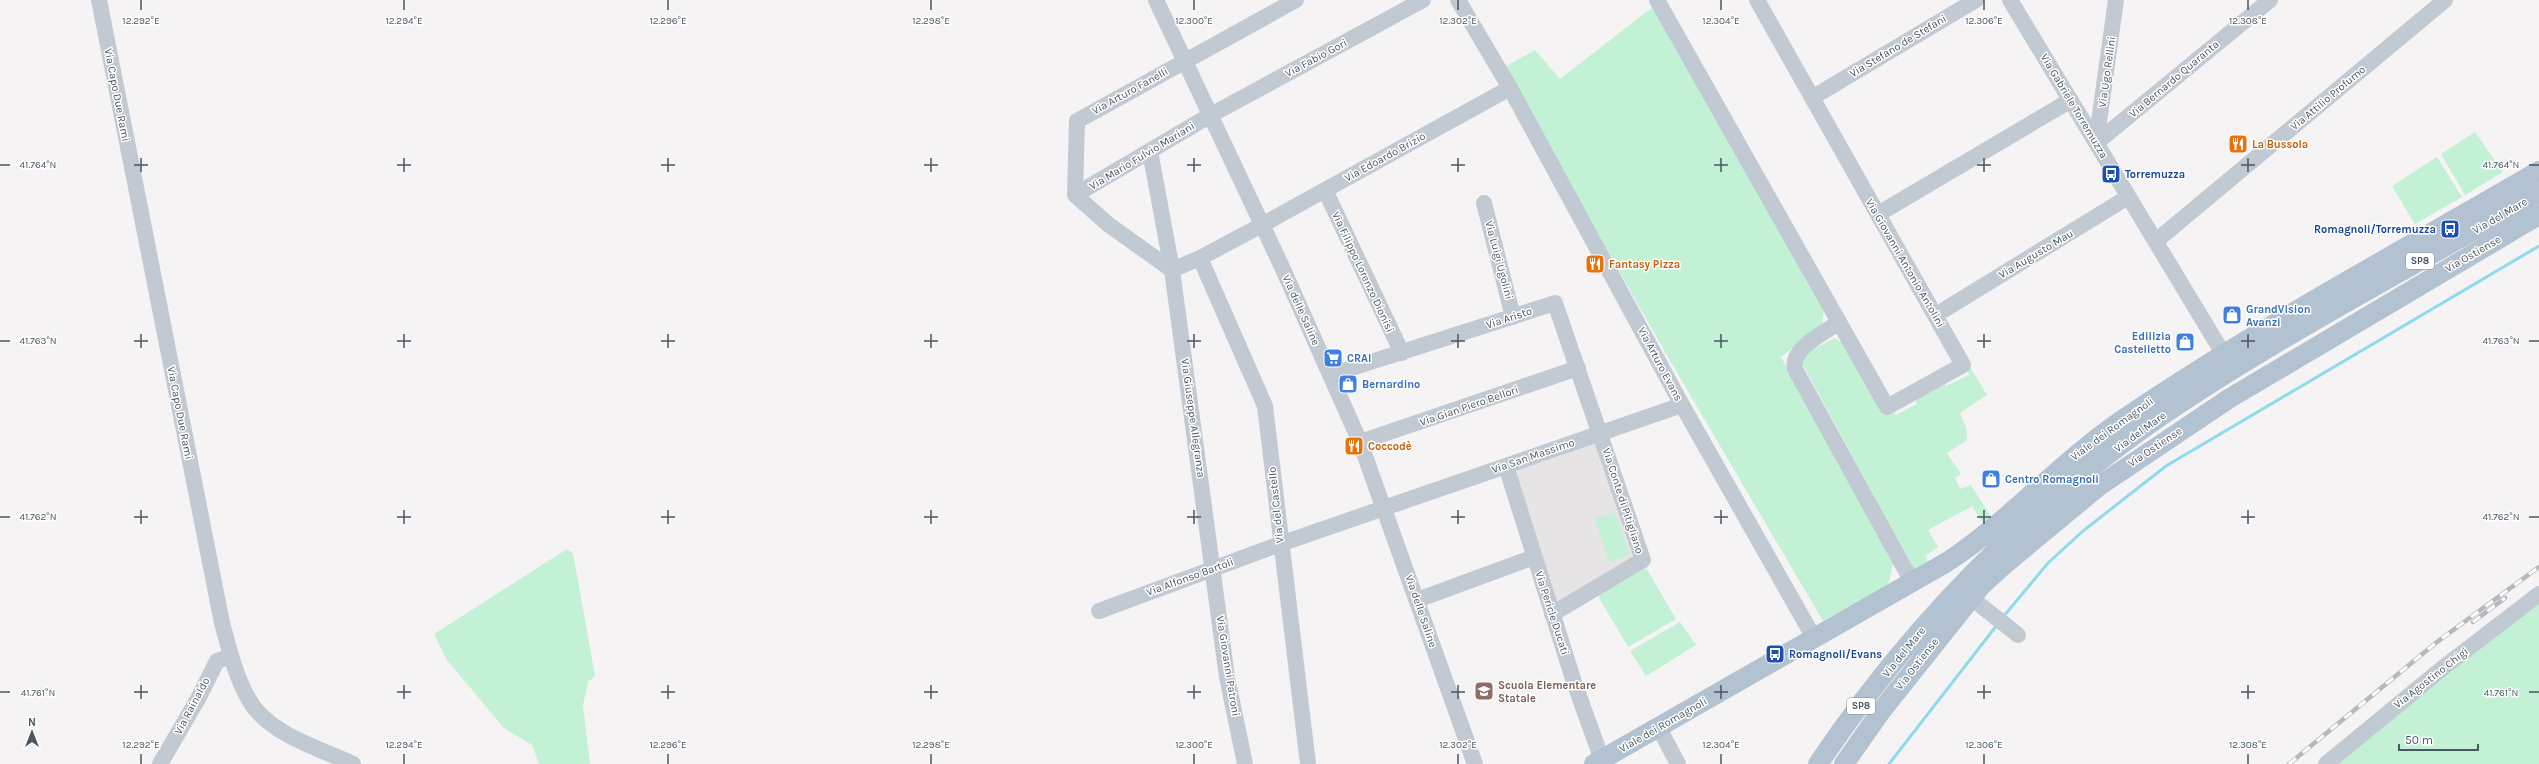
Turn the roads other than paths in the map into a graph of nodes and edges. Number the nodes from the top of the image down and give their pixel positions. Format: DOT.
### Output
graph roads {
  1 [pos="99,0"];
  2 [pos="1156,0"];
  3 [pos="1296,0"];
  4 [pos="1423,0"];
  5 [pos="1458,0"];
  6 [pos="1657,0"];
  7 [pos="1757,0"];
  8 [pos="1976,0"];
  9 [pos="2010,0"];
  10 [pos="2116,0"];
  11 [pos="2270,0"];
  12 [pos="2445,0"];
  13 [pos="1183,61"];
  14 [pos="1510,88"];
  15 [pos="1820,93"];
  16 [pos="2071,100"];
  17 [pos="1209,116"];
  18 [pos="2096,144"];
  19 [pos="1150,151"];
  20 [pos="2539,171"];
  21 [pos="1325,190"];
  22 [pos="2539,194"];
  23 [pos="1075,195"];
  24 [pos="2128,198"];
  25 [pos="1484,203"];
  26 [pos="1885,210"];
  27 [pos="2539,216"];
  28 [pos="1260,226"];
  29 [pos="2156,241"];
  30 [pos="1200,258"];
  31 [pos="1172,270"];
  32 [pos="1944,310"];
  33 [pos="1513,317"];
  34 [pos="1839,322"];
  35 [pos="1402,353"];
  36 [pos="2224,355"];
  37 [pos="1578,368"];
  38 [pos="1330,375"];
  39 [pos="1682,405"];
  40 [pos="1601,434"];
  41 [pos="1360,442"];
  42 [pos="1506,466"];
  43 [pos="1385,508"];
  44 [pos="1280,544"];
  45 [pos="1534,558"];
  46 [pos="1214,568"];
  47 [pos="1912,582"];
  48 [pos="2539,594"];
  49 [pos="1970,597"];
  50 [pos="1417,600"];
  51 [pos="1100,611"];
  52 [pos="1552,614"];
  53 [pos="2013,631"];
  54 [pos="1814,638"];
  55 [pos="231,656"];
  56 [pos="1659,728"];
  57 [pos="1607,761"];
  58 [pos="160,764"];
  59 [pos="353,764"];
  60 [pos="1245,764"];
  61 [pos="1308,764"];
  62 [pos="1475,764"];
  63 [pos="1678,764"];
  64 [pos="1818,764"];
  65 [pos="1844,764"];
  66 [pos="2326,764"];
  1 -- 55 [label="street, Via Capo Due Rami"];
  2 -- 13 [label="street, Via delle Saline"];
  3 -- 13 [label="street, Via Arturo Fanelli"];
  4 -- 17 [label="street, Via Fabio Gori"];
  5 -- 14 [label="street, Via Arturo Evans"];
  6 -- 34 [label="street, Via Giovanni Antonio Antolini"];
  7 -- 34 [label="street, Via Giovanni Antonio Antolini"];
  8 -- 15 [label="street, Via Stefano de Stefani"];
  9 -- 16 [label="street, Via Gabriele Torremuzza"];
  10 -- 18 [label="street, Via Ugo Rellini"];
  11 -- 18 [label="street, Via Bernardo Quaranta"];
  12 -- 29 [label="street, Via Attilio Profumo"];
  13 -- 17 [label="street, Via delle Saline"];
  13 -- 23 [label="street, Via Arturo Fanelli"];
  14 -- 21 [label="street, Via Edoardo Brizio"];
  14 -- 39 [label="street, Via Arturo Evans"];
  16 -- 18 [label="street, Via Gabriele Torremuzza"];
  16 -- 26 [label="street"];
  17 -- 19 [label="street, Via Mario Fulvio Mariani"];
  17 -- 28 [label="street, Via delle Saline"];
  18 -- 24 [label="street, Via Gabriele Torremuzza"];
  19 -- 23 [label="street, Via Mario Fulvio Mariani"];
  19 -- 31 [label="street, Via Giuseppe Allegranza"];
  20 -- 36 [label="main road, Viale dei Romagnoli"];
  21 -- 28 [label="street, Via Edoardo Brizio"];
  21 -- 35 [label="street, Via Filippo Lorenzo Dionisi"];
  22 -- 64 [label="main road, Via del Mare / SP8"];
  23 -- 31 [label="street"];
  24 -- 29 [label="street, Via Gabriele Torremuzza"];
  24 -- 32 [label="street, Via Augusto Mau"];
  25 -- 33 [label="street, Via Luigi Ugolini"];
  27 -- 49 [label="main road, Via Ostiense"];
  28 -- 30 [label="street, Via Edoardo Brizio"];
  28 -- 38 [label="street, Via delle Saline"];
  29 -- 36 [label="street, Via Gabriele Torremuzza"];
  30 -- 31 [label="street, Via Edoardo Brizio"];
  30 -- 44 [label="street, Via del Castello"];
  31 -- 46 [label="street, Via Giuseppe Allegranza"];
  33 -- 35 [label="street, Via Aristo"];
  33 -- 37 [label="street, Via Aristo"];
  34 -- 47 [label="street"];
  35 -- 38 [label="street, Via Aristo"];
  36 -- 47 [label="main road, Viale dei Romagnoli"];
  37 -- 40 [label="street, Via Aristo"];
  37 -- 41 [label="street, Via Gian Piero Bellori"];
  38 -- 41 [label="street, Via delle Saline"];
  39 -- 40 [label="street, Via San Massimo"];
  39 -- 54 [label="street, Via Arturo Evans"];
  40 -- 42 [label="street, Via San Massimo"];
  40 -- 52 [label="street, Via Conte di Pitigliano"];
  41 -- 43 [label="street, Via delle Saline"];
  42 -- 43 [label="street, Via San Massimo"];
  42 -- 45 [label="street, Via Pericle Ducati"];
  43 -- 44 [label="street, Via San Massimo"];
  43 -- 50 [label="street, Via delle Saline"];
  44 -- 46 [label="street, Via Alfonso Bartoli"];
  44 -- 61 [label="street, Via del Castello"];
  45 -- 50 [label="street"];
  45 -- 52 [label="street, Via Pericle Ducati"];
  46 -- 51 [label="street, Via Alfonso Bartoli"];
  46 -- 60 [label="street, Via Giovanni Patroni"];
  47 -- 54 [label="main road, Viale dei Romagnoli"];
  48 -- 66 [label="street, Via Agostino Chigi"];
  49 -- 53 [label="street"];
  49 -- 65 [label="main road, Via Ostiense"];
  50 -- 62 [label="street, Via delle Saline"];
  52 -- 57 [label="street, Via Pericle Ducati"];
  54 -- 56 [label="main road, Viale dei Romagnoli"];
  55 -- 58 [label="street, Via Rainaldo"];
  55 -- 59 [label="street, Via Capo Due Rami"];
  56 -- 57 [label="main road, Viale dei Romagnoli"];
  56 -- 63 [label="street"];
}
